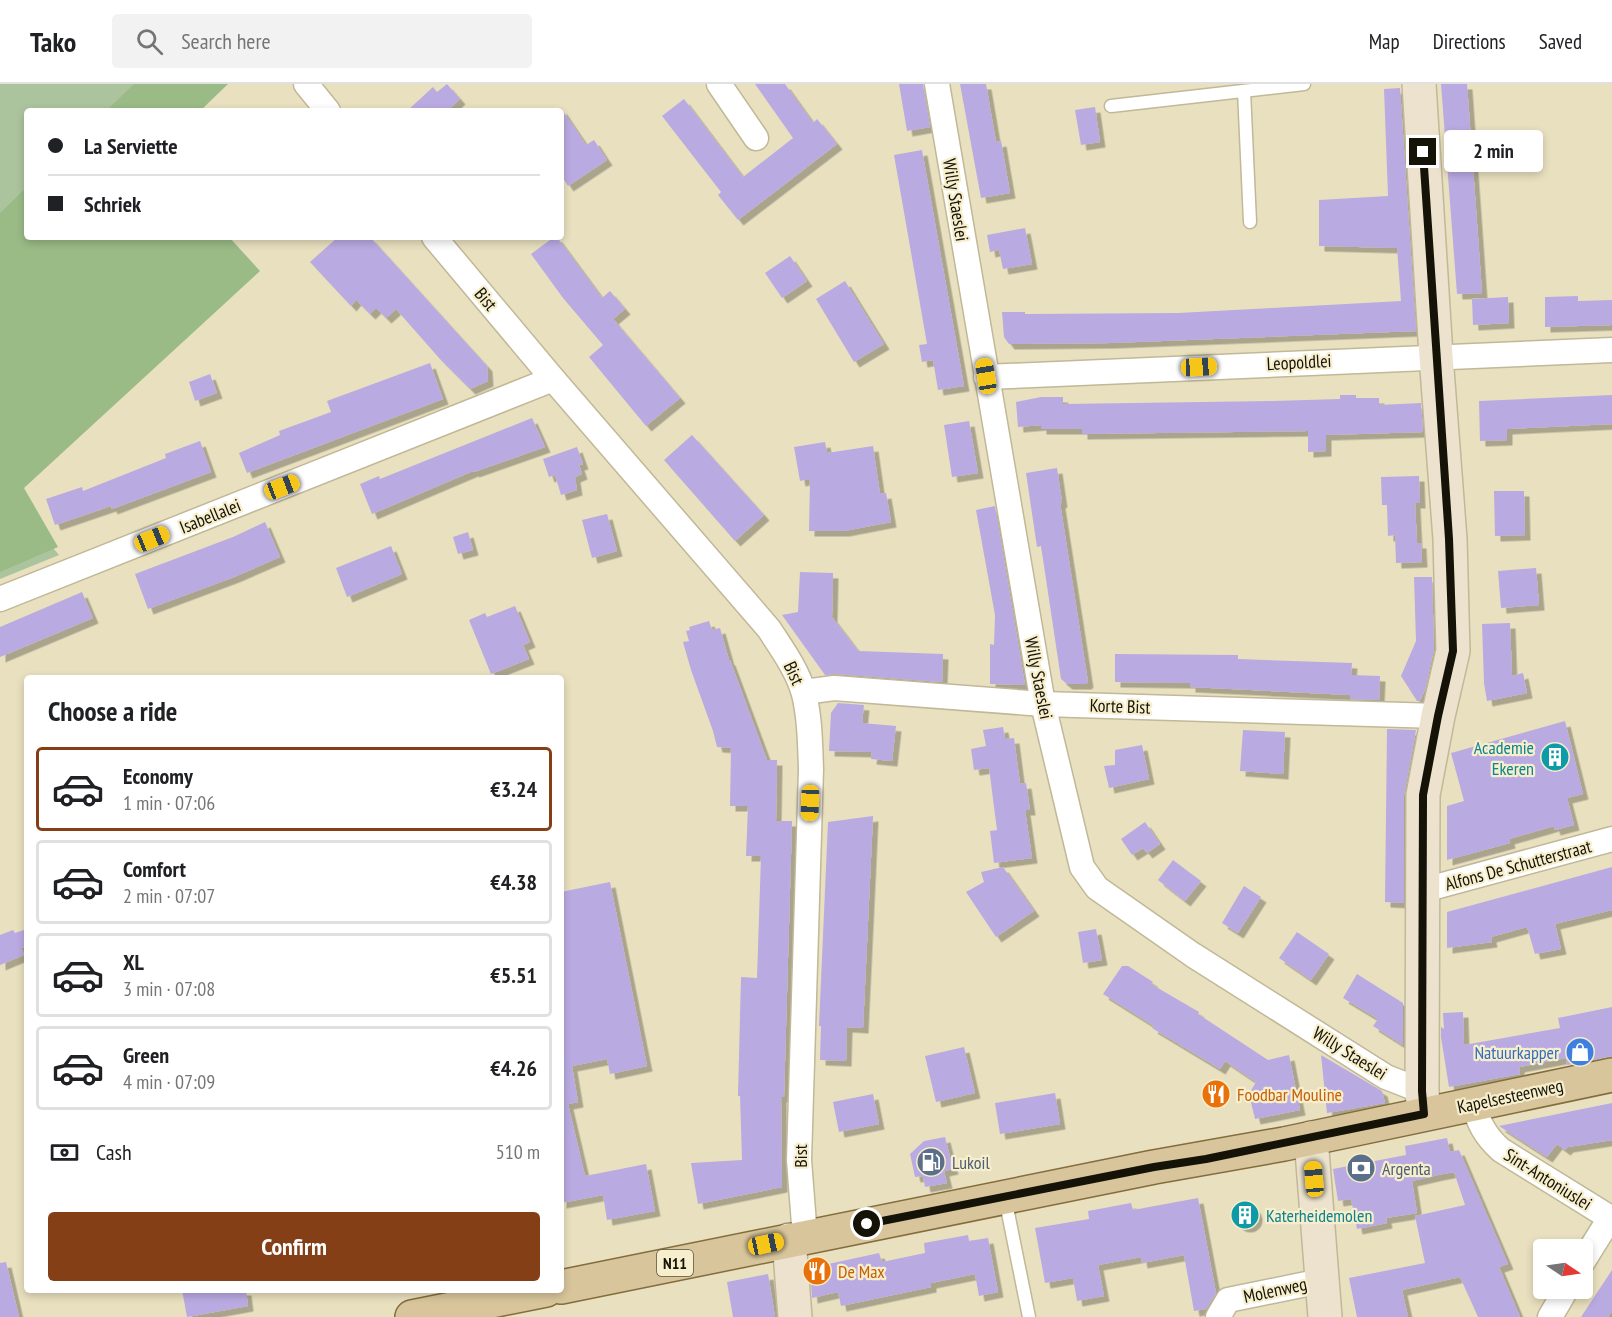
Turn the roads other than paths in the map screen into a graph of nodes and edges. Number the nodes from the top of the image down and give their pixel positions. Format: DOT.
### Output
graph roads {
  1 [pos="306,84"];
  2 [pos="719,84"];
  3 [pos="937,84"];
  4 [pos="1304,84"];
  5 [pos="1419,84"];
  6 [pos="1213,89"];
  7 [pos="1244,91"];
  8 [pos="1111,106"];
  9 [pos="326,108"];
  10 [pos="756,138"];
  11 [pos="1250,222"];
  12 [pos="437,240"];
  13 [pos="1612,350"];
  14 [pos="1436,356"];
  15 [pos="986,376"];
  16 [pos="553,379"];
  17 [pos="0,599"];
  18 [pos="804,692"];
  19 [pos="1043,704"];
  20 [pos="1438,716"];
  21 [pos="1612,839"];
  22 [pos="1424,890"];
  23 [pos="1612,1075"];
  24 [pos="1423,1102"];
  25 [pos="1473,1104"];
  26 [pos="1311,1138"];
  27 [pos="1005,1197"];
  28 [pos="1611,1218"];
  29 [pos="797,1238"];
  30 [pos="1593,1246"];
  31 [pos="1321,1281"];
  32 [pos="564,1286"];
  33 [pos="537,1293"];
  34 [pos="1561,1299"];
  35 [pos="1223,1308"];
  36 [pos="487,1310"];
  37 [pos="412,1317"];
  38 [pos="795,1317"];
  39 [pos="1029,1317"];
  40 [pos="1325,1317"];
  41 [pos="1550,1317"];
  1 -- 9 [label="street"];
  2 -- 10 [label="street"];
  3 -- 15 [label="street, Willy Staeslei"];
  4 -- 7 [label="lane"];
  5 -- 14 [label="street"];
  6 -- 7 [label="lane"];
  6 -- 8 [label="lane"];
  7 -- 11 [label="lane"];
  12 -- 16 [label="street, Bist"];
  13 -- 14 [label="street, Leopoldlei"];
  14 -- 15 [label="street, Leopoldlei"];
  14 -- 20 [label="street"];
  15 -- 19 [label="street, Willy Staeslei"];
  16 -- 17 [label="street, Isabellalei"];
  16 -- 18 [label="street, Bist"];
  18 -- 19 [label="street, Korte Bist"];
  18 -- 29 [label="street, Bist"];
  19 -- 20 [label="street, Korte Bist"];
  19 -- 24 [label="street, Willy Staeslei"];
  20 -- 22 [label="street"];
  21 -- 22 [label="street, Alfons De Schutterstraat"];
  22 -- 24 [label="street"];
  23 -- 25 [label="main road, Kapelsesteenweg / N11"];
  24 -- 25 [label="main road, Kapelsesteenweg / N11"];
  24 -- 26 [label="main road, Kapelsesteenweg / N11"];
  25 -- 28 [label="street, Sint-Antoniuslei"];
  26 -- 27 [label="main road, Kapelsesteenweg / N11"];
  26 -- 31 [label="street, Molenweg"];
  27 -- 29 [label="main road, Kapelsesteenweg / N11"];
  27 -- 39 [label="lane"];
  28 -- 30 [label="street"];
  29 -- 32 [label="main road, Kapelsesteenweg / N11"];
  29 -- 38 [label="street"];
  31 -- 35 [label="street, Molenweg"];
  31 -- 40 [label="street, Molenweg"];
  33 -- 36 [label="main road"];
  34 -- 41 [label="street"];
  36 -- 37 [label="main road"];
}
